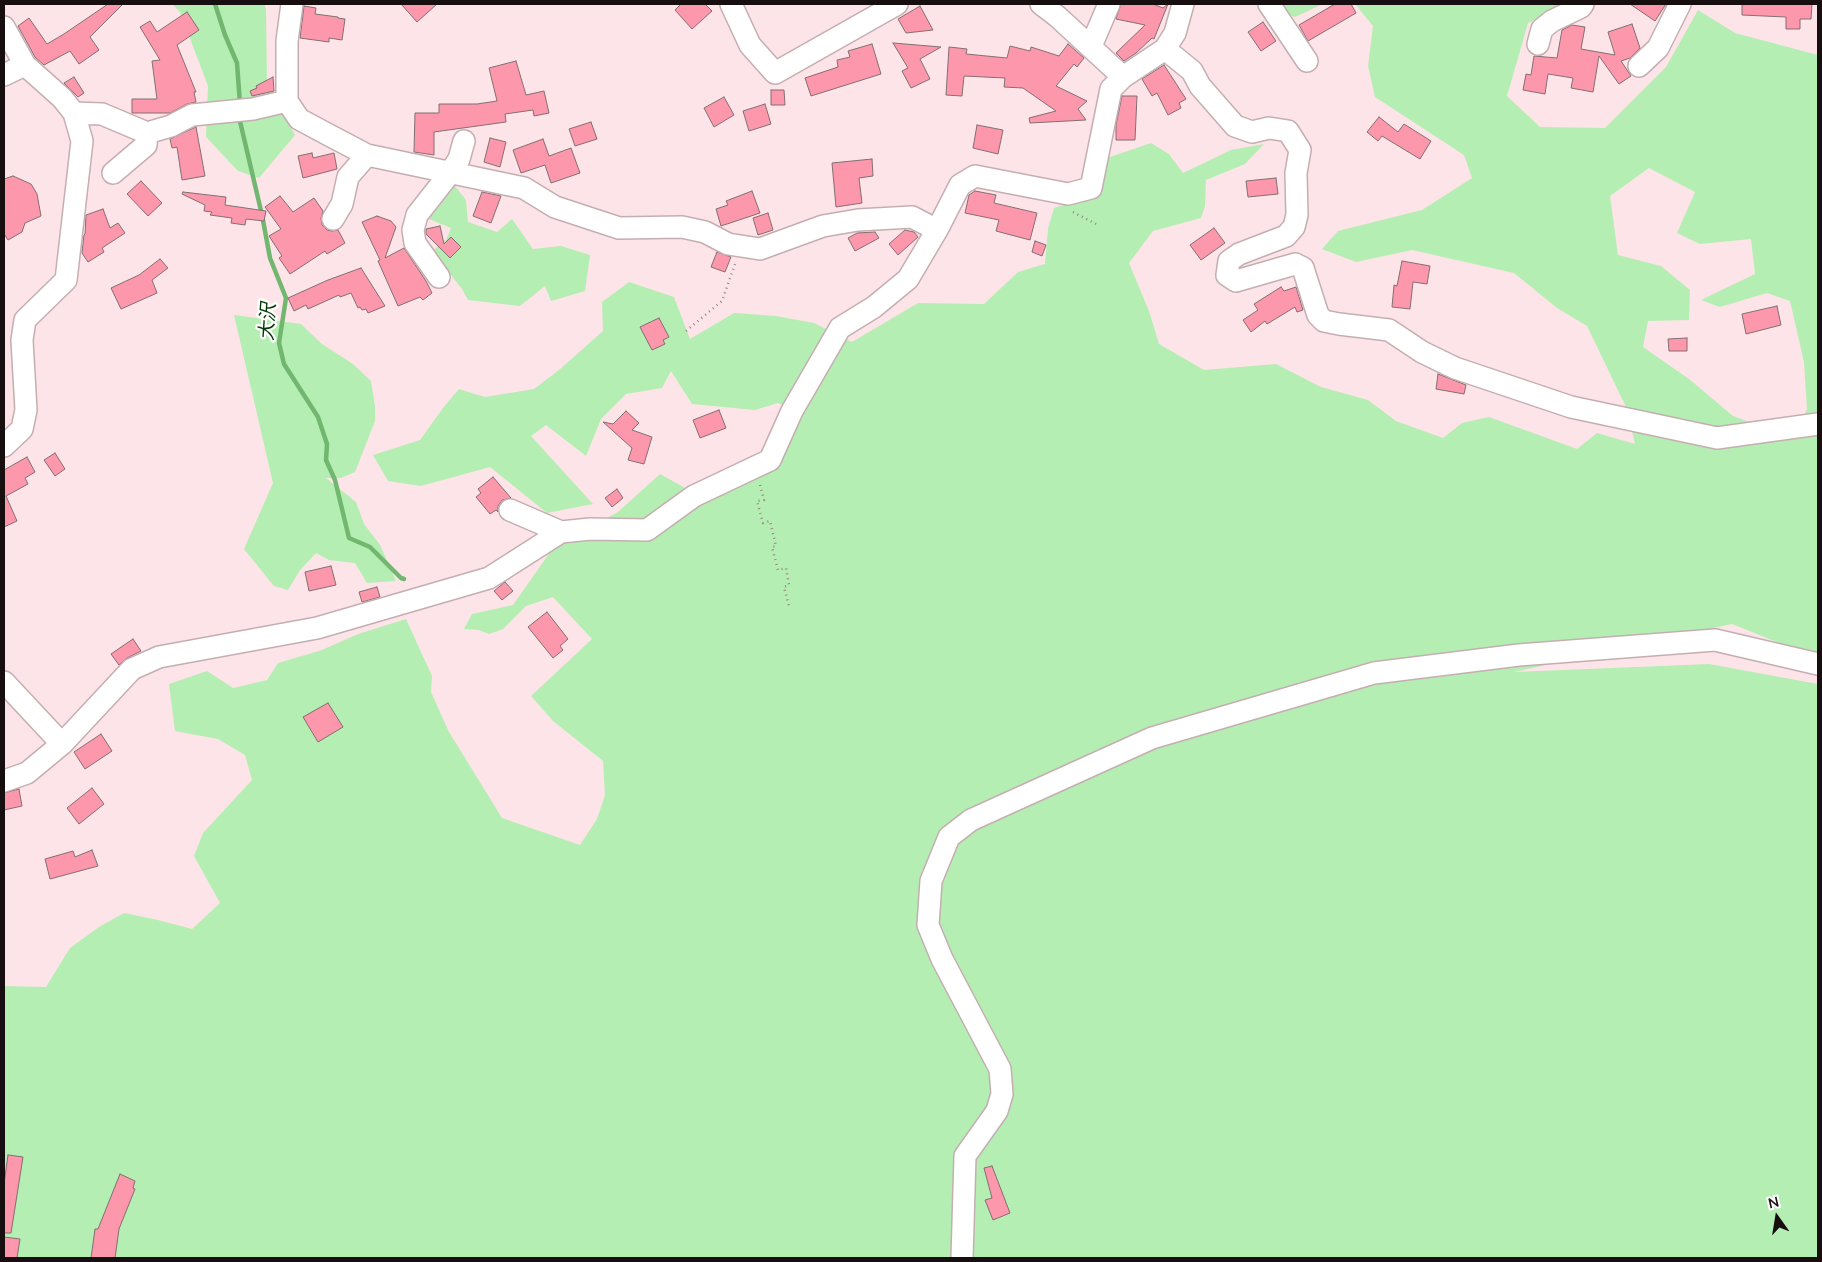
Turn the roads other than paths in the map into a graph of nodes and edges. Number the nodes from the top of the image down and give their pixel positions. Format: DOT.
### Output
graph roads {
  1 [pos="292,4"];
  2 [pos="731,4"];
  3 [pos="897,4"];
  4 [pos="1041,4"];
  5 [pos="1109,4"];
  6 [pos="1269,4"];
  7 [pos="1583,4"];
  8 [pos="1680,4"];
  9 [pos="1184,5"];
  10 [pos="4,27"];
  11 [pos="1538,44"];
  12 [pos="1091,46"];
  13 [pos="1165,49"];
  14 [pos="1306,61"];
  15 [pos="25,65"];
  16 [pos="1639,66"];
  17 [pos="4,75"];
  18 [pos="1123,77"];
  19 [pos="287,101"];
  20 [pos="74,112"];
  21 [pos="147,133"];
  22 [pos="464,141"];
  23 [pos="367,155"];
  24 [pos="113,173"];
  25 [pos="450,173"];
  26 [pos="333,219"];
  27 [pos="937,230"];
  28 [pos="439,277"];
  29 [pos="1818,424"];
  30 [pos="4,446"];
  31 [pos="510,510"];
  32 [pos="561,532"];
  33 [pos="1818,664"];
  34 [pos="4,682"];
  35 [pos="62,744"];
  36 [pos="4,780"];
  37 [pos="962,1258"];
  1 -- 19 [label="street"];
  2 -- 3 [label="street"];
  4 -- 12 [label="street"];
  5 -- 12 [label="street"];
  6 -- 14 [label="street"];
  7 -- 11 [label="street"];
  8 -- 16 [label="street"];
  9 -- 13 [label="street"];
  10 -- 15 [label="street"];
  12 -- 18 [label="street"];
  13 -- 18 [label="street"];
  13 -- 29 [label="street"];
  15 -- 17 [label="street"];
  15 -- 20 [label="street"];
  18 -- 27 [label="street"];
  19 -- 21 [label="street"];
  19 -- 23 [label="street"];
  20 -- 21 [label="street"];
  20 -- 30 [label="street"];
  21 -- 24 [label="street"];
  22 -- 25 [label="street"];
  23 -- 25 [label="street"];
  23 -- 26 [label="street"];
  25 -- 27 [label="street"];
  25 -- 28 [label="street"];
  27 -- 32 [label="street"];
  31 -- 32 [label="street"];
  32 -- 35 [label="street"];
  33 -- 37 [label="street"];
  34 -- 35 [label="street"];
  35 -- 36 [label="street"];
}
